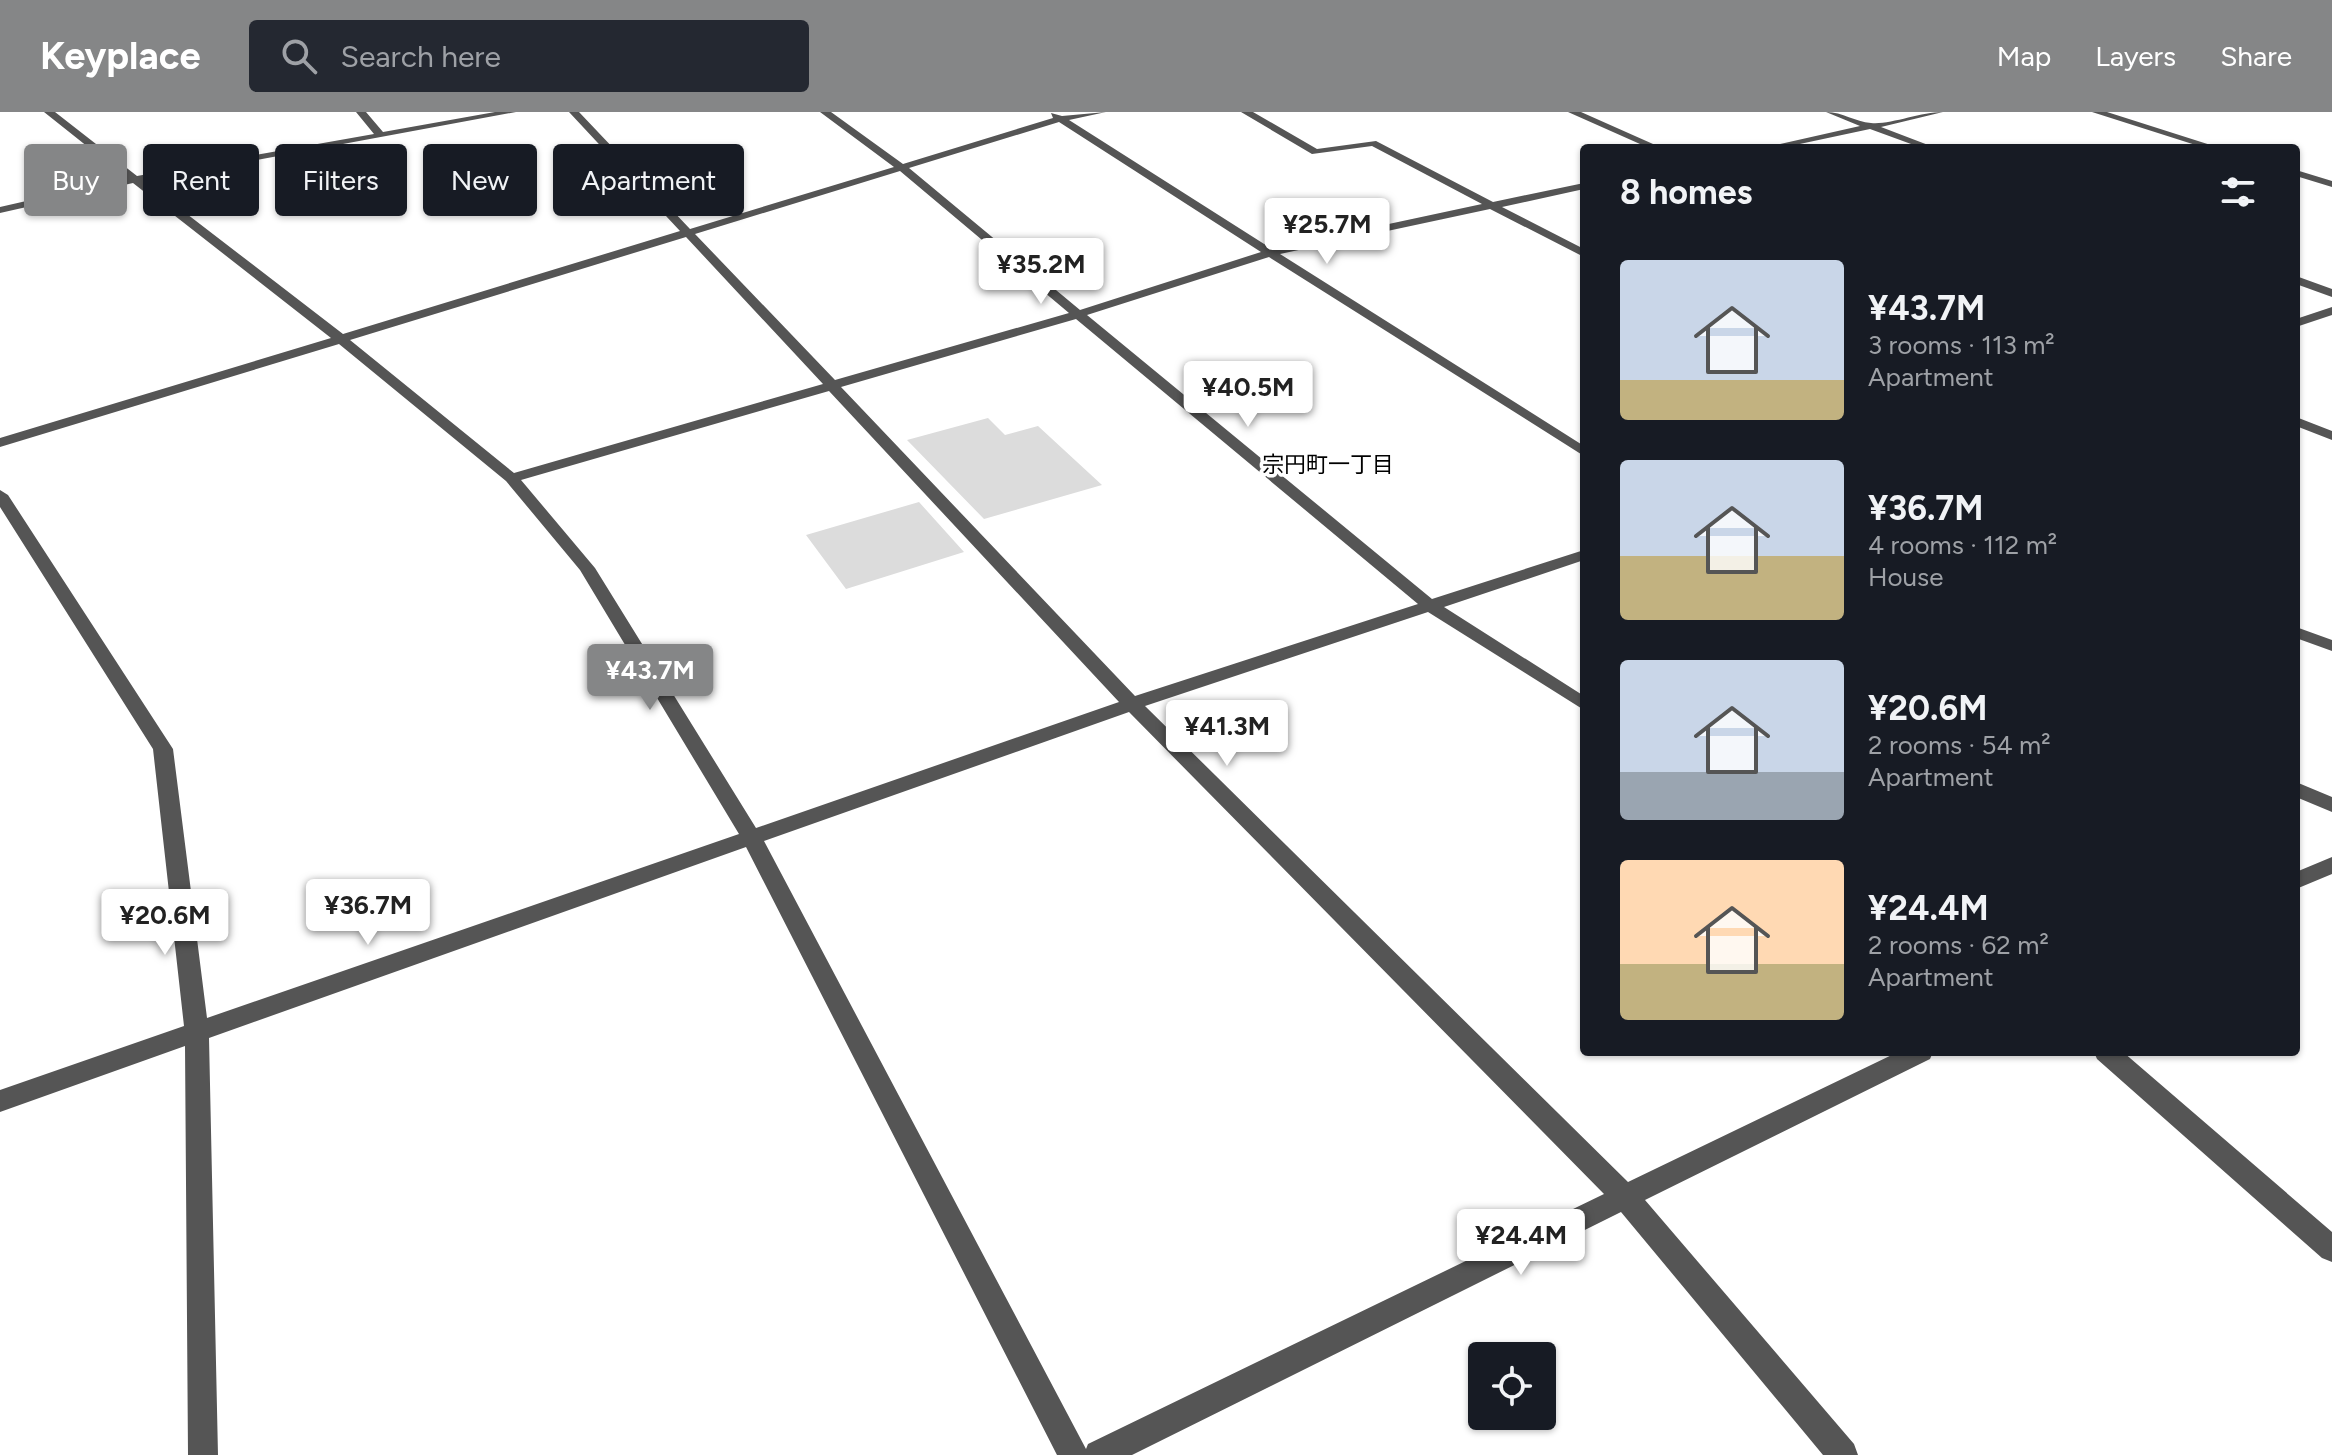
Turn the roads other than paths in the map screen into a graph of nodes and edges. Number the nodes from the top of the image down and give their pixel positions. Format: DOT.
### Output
graph roads {
  1 [pos="49,112"];
  2 [pos="361,112"];
  3 [pos="511,112"];
  4 [pos="574,112"];
  5 [pos="825,112"];
  6 [pos="1101,112"];
  7 [pos="1246,112"];
  8 [pos="1573,112"];
  9 [pos="1831,112"];
  10 [pos="1938,112"];
  11 [pos="2097,112"];
  12 [pos="1054,115"];
  13 [pos="1871,126"];
  14 [pos="380,135"];
  15 [pos="1648,144"];
  16 [pos="1786,144"];
  17 [pos="1920,144"];
  18 [pos="2202,144"];
  19 [pos="901,167"];
  20 [pos="2300,174"];
  21 [pos="136,179"];
  22 [pos="2332,184"];
  23 [pos="1580,187"];
  24 [pos="1492,206"];
  25 [pos="0,210"];
  26 [pos="685,233"];
  27 [pos="1272,252"];
  28 [pos="1580,252"];
  29 [pos="2300,281"];
  30 [pos="2332,293"];
  31 [pos="2332,311"];
  32 [pos="1079,314"];
  33 [pos="2300,322"];
  34 [pos="341,339"];
  35 [pos="833,386"];
  36 [pos="2300,423"];
  37 [pos="2332,436"];
  38 [pos="0,443"];
  39 [pos="1580,449"];
  40 [pos="511,478"];
  41 [pos="0,495"];
  42 [pos="1580,556"];
  43 [pos="1429,605"];
  44 [pos="2300,634"];
  45 [pos="2332,646"];
  46 [pos="1580,701"];
  47 [pos="1132,704"];
  48 [pos="2300,791"];
  49 [pos="2332,805"];
  50 [pos="751,837"];
  51 [pos="2332,865"];
  52 [pos="2300,879"];
  53 [pos="197,1033"];
  54 [pos="1913,1056"];
  55 [pos="2111,1056"];
  56 [pos="0,1101"];
  57 [pos="1625,1197"];
  58 [pos="2332,1249"];
  59 [pos="203,1455"];
  60 [pos="1073,1455"];
  61 [pos="1099,1455"];
  62 [pos="1843,1455"];
  1 -- 21 [label="street"];
  2 -- 14 [label="street"];
  3 -- 14 [label="street"];
  4 -- 26 [label="street"];
  5 -- 19 [label="street"];
  6 -- 12 [label="street"];
  7 -- 24 [label="street"];
  8 -- 15 [label="street"];
  9 -- 13 [label="street"];
  10 -- 13 [label="street"];
  11 -- 18 [label="street"];
  12 -- 19 [label="street"];
  12 -- 27 [label="street"];
  13 -- 16 [label="street"];
  13 -- 17 [label="street"];
  14 -- 21 [label="street"];
  19 -- 26 [label="street"];
  19 -- 32 [label="street"];
  20 -- 22 [label="street"];
  21 -- 25 [label="street"];
  21 -- 34 [label="street"];
  23 -- 24 [label="street"];
  24 -- 27 [label="street"];
  24 -- 28 [label="street"];
  26 -- 34 [label="street"];
  26 -- 35 [label="street"];
  27 -- 32 [label="street"];
  27 -- 39 [label="street"];
  29 -- 30 [label="street"];
  31 -- 33 [label="street"];
  32 -- 35 [label="street"];
  32 -- 43 [label="street"];
  34 -- 38 [label="street"];
  34 -- 40 [label="street"];
  35 -- 40 [label="street"];
  35 -- 47 [label="street"];
  36 -- 37 [label="street"];
  40 -- 50 [label="street"];
  41 -- 53 [label="street"];
  42 -- 43 [label="street"];
  43 -- 46 [label="street"];
  43 -- 47 [label="street"];
  44 -- 45 [label="street"];
  47 -- 50 [label="street"];
  47 -- 57 [label="street"];
  48 -- 49 [label="street"];
  50 -- 53 [label="street"];
  50 -- 60 [label="street"];
  51 -- 52 [label="street"];
  53 -- 56 [label="street"];
  53 -- 59 [label="street"];
  54 -- 57 [label="street"];
  55 -- 58 [label="street"];
  57 -- 61 [label="street"];
  57 -- 62 [label="street"];
}
